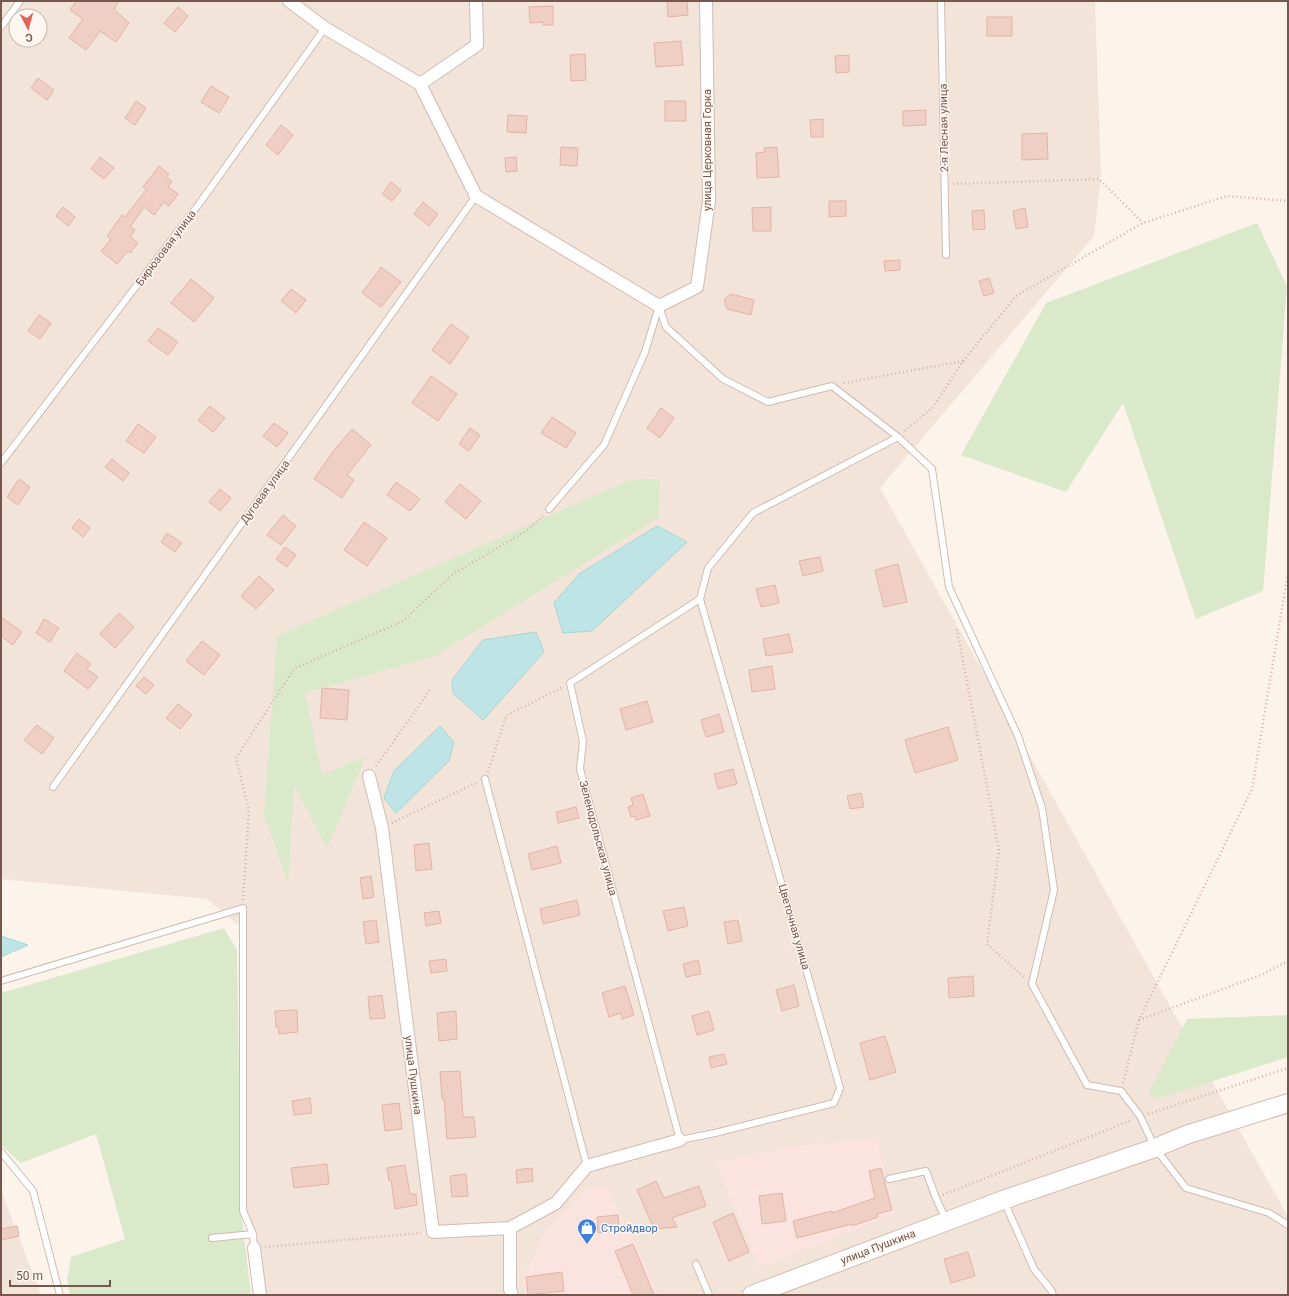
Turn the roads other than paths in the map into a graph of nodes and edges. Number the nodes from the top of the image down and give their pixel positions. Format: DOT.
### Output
graph roads {
  1 [pos="20,1"];
  2 [pos="290,1"];
  3 [pos="476,1"];
  4 [pos="706,1"];
  5 [pos="941,1"];
  6 [pos="1,27"];
  7 [pos="325,28"];
  8 [pos="420,84"];
  9 [pos="476,196"];
  10 [pos="946,255"];
  11 [pos="659,306"];
  12 [pos="898,437"];
  13 [pos="1,463"];
  14 [pos="549,509"];
  15 [pos="700,599"];
  16 [pos="369,776"];
  17 [pos="485,779"];
  18 [pos="53,787"];
  19 [pos="1,981"];
  20 [pos="1288,1103"];
  21 [pos="680,1140"];
  22 [pos="1155,1148"];
  23 [pos="1,1152"];
  24 [pos="587,1166"];
  25 [pos="889,1179"];
  26 [pos="1003,1200"];
  27 [pos="947,1221"];
  28 [pos="1288,1225"];
  29 [pos="510,1228"];
  30 [pos="253,1234"];
  31 [pos="212,1238"];
  32 [pos="254,1248"];
  33 [pos="696,1264"];
  34 [pos="60,1295"];
  35 [pos="260,1295"];
  36 [pos="512,1295"];
  37 [pos="709,1295"];
  38 [pos="752,1295"];
  39 [pos="1053,1295"];
  1 -- 6 [label="lane"];
  2 -- 7 [label="street"];
  3 -- 8 [label="street"];
  4 -- 11 [label="street, улица Церковная Горка"];
  5 -- 10 [label="lane, 2-я Лесная улица"];
  7 -- 8 [label="street"];
  7 -- 13 [label="lane, Бирюзовая улица"];
  8 -- 9 [label="street"];
  9 -- 11 [label="street"];
  9 -- 18 [label="lane, Дуговая улица"];
  11 -- 12 [label="lane"];
  11 -- 14 [label="lane"];
  12 -- 15 [label="lane"];
  12 -- 22 [label="lane"];
  15 -- 21 [label="lane, Зеленодольская улица"];
  15 -- 21 [label="lane, Цветочная улица"];
  16 -- 29 [label="street, улица Пушкина"];
  17 -- 24 [label="lane"];
  19 -- 30 [label="lane"];
  20 -- 22 [label="main road, улица Пушкина"];
  21 -- 24 [label="street"];
  22 -- 26 [label="main road, улица Пушкина"];
  22 -- 28 [label="lane"];
  23 -- 34 [label="lane"];
  24 -- 29 [label="street"];
  25 -- 27 [label="lane"];
  26 -- 27 [label="main road, улица Пушкина"];
  26 -- 39 [label="lane"];
  27 -- 38 [label="main road, улица Пушкина"];
  29 -- 36 [label="street"];
  30 -- 31 [label="lane"];
  30 -- 32 [label="lane"];
  32 -- 35 [label="street"];
  33 -- 37 [label="lane"];
}
